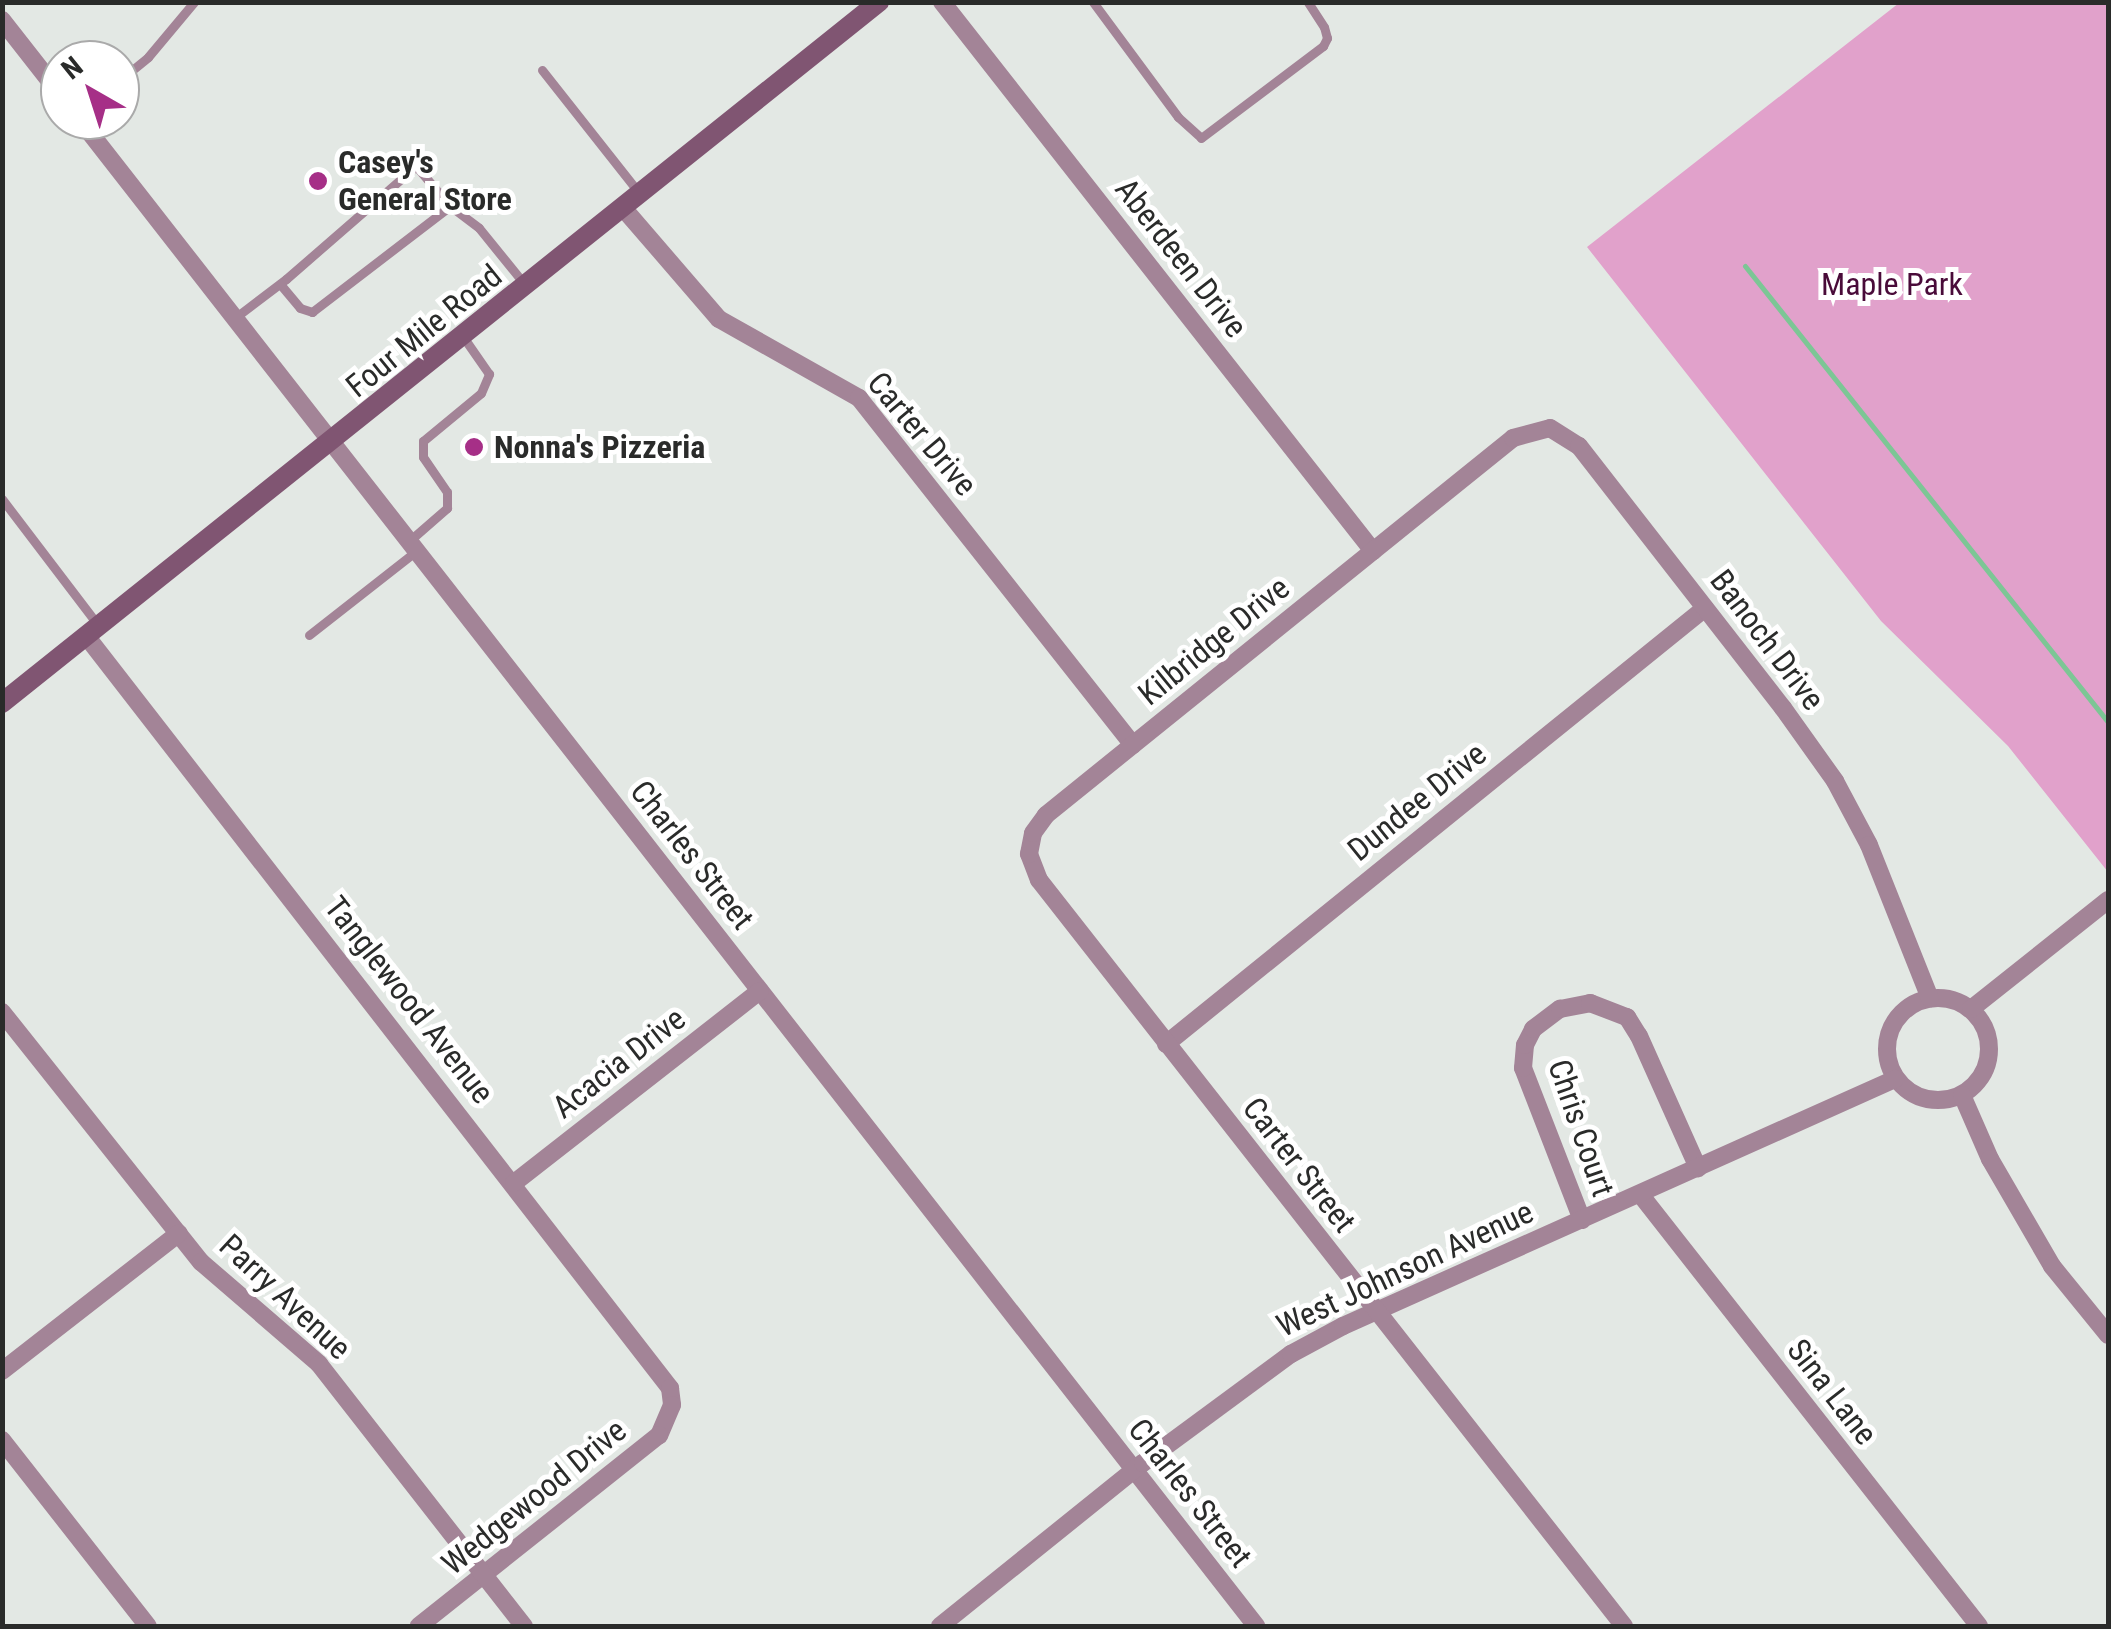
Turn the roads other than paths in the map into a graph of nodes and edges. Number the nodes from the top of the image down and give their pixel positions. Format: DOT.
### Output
graph roads {
  1 [pos="194,2"];
  2 [pos="879,2"];
  3 [pos="942,2"];
  4 [pos="1093,2"];
  5 [pos="1308,2"];
  6 [pos="2,20"];
  7 [pos="140,63"];
  8 [pos="40,68"];
  9 [pos="542,70"];
  10 [pos="95,140"];
  11 [pos="633,202"];
  12 [pos="450,206"];
  13 [pos="280,284"];
  14 [pos="527,287"];
  15 [pos="234,319"];
  16 [pos="464,338"];
  17 [pos="330,444"];
  18 [pos="1476,468"];
  19 [pos="2,499"];
  20 [pos="412,547"];
  21 [pos="1374,551"];
  22 [pos="1706,608"];
  23 [pos="93,632"];
  24 [pos="309,635"];
  25 [pos="2,703"];
  26 [pos="1134,745"];
  27 [pos="1038,880"];
  28 [pos="2108,902"];
  29 [pos="760,991"];
  30 [pos="1930,998"];
  31 [pos="1971,1009"];
  32 [pos="2,1012"];
  33 [pos="1166,1044"];
  34 [pos="1895,1079"];
  35 [pos="1962,1095"];
  36 [pos="1698,1168"];
  37 [pos="514,1183"];
  38 [pos="1640,1194"];
  39 [pos="1582,1220"];
  40 [pos="178,1233"];
  41 [pos="1375,1312"];
  42 [pos="2108,1335"];
  43 [pos="2,1370"];
  44 [pos="672,1405"];
  45 [pos="2,1440"];
  46 [pos="1134,1470"];
  47 [pos="484,1576"];
  48 [pos="148,1626"];
  49 [pos="419,1626"];
  50 [pos="524,1626"];
  51 [pos="940,1626"];
  52 [pos="1256,1626"];
  53 [pos="1624,1626"];
  54 [pos="1978,1626"];
  1 -- 7 [label="lane"];
  2 -- 11 [label="main road, Four Mile Road"];
  3 -- 21 [label="street, Aberdeen Drive"];
  4 -- 5 [label="lane"];
  6 -- 8 [label="street"];
  9 -- 11 [label="lane"];
  10 -- 15 [label="street, Charles Street"];
  11 -- 14 [label="main road, Four Mile Road"];
  11 -- 26 [label="street, Carter Drive"];
  12 -- 13 [label="lane"];
  12 -- 13 [label="lane"];
  12 -- 14 [label="lane"];
  13 -- 15 [label="lane"];
  14 -- 16 [label="main road, Four Mile Road"];
  15 -- 17 [label="street, Charles Street"];
  16 -- 17 [label="main road, Four Mile Road"];
  16 -- 20 [label="lane"];
  17 -- 20 [label="street, Charles Street"];
  17 -- 23 [label="main road, Four Mile Road"];
  18 -- 21 [label="street, Kilbridge Drive"];
  18 -- 22 [label="street, Banoch Drive"];
  19 -- 23 [label="lane"];
  20 -- 24 [label="lane"];
  20 -- 29 [label="street, Charles Street"];
  21 -- 26 [label="street, Kilbridge Drive"];
  22 -- 30 [label="street, Banoch Drive"];
  22 -- 33 [label="street, Dundee Drive"];
  23 -- 25 [label="main road, Four Mile Road"];
  23 -- 37 [label="street, Tanglewood Avenue"];
  26 -- 27 [label="street, Kilbridge Drive"];
  27 -- 33 [label="street, Carter Street"];
  28 -- 31 [label="street"];
  29 -- 37 [label="street, Acacia Drive"];
  29 -- 46 [label="street, Charles Street"];
  30 -- 31 [label="street"];
  30 -- 34 [label="street"];
  31 -- 35 [label="street"];
  32 -- 40 [label="street, Parry Avenue"];
  33 -- 41 [label="street, Carter Street"];
  34 -- 35 [label="street"];
  34 -- 36 [label="street, West Johnson Avenue"];
  35 -- 42 [label="street"];
  36 -- 38 [label="street, West Johnson Avenue"];
  36 -- 39 [label="street, Chris Court"];
  37 -- 44 [label="street, Tanglewood Avenue"];
  38 -- 39 [label="street, West Johnson Avenue"];
  38 -- 54 [label="street, Sina Lane"];
  39 -- 41 [label="street, West Johnson Avenue"];
  40 -- 43 [label="street"];
  40 -- 47 [label="street, Parry Avenue"];
  41 -- 46 [label="street, West Johnson Avenue"];
  41 -- 53 [label="street, Carter Street"];
  44 -- 47 [label="street, Wedgewood Drive"];
  45 -- 48 [label="street"];
  46 -- 51 [label="street, West Johnson Avenue"];
  46 -- 52 [label="street, Charles Street"];
  47 -- 49 [label="street, Wedgewood Drive"];
  47 -- 50 [label="street, Parry Avenue"];
}
